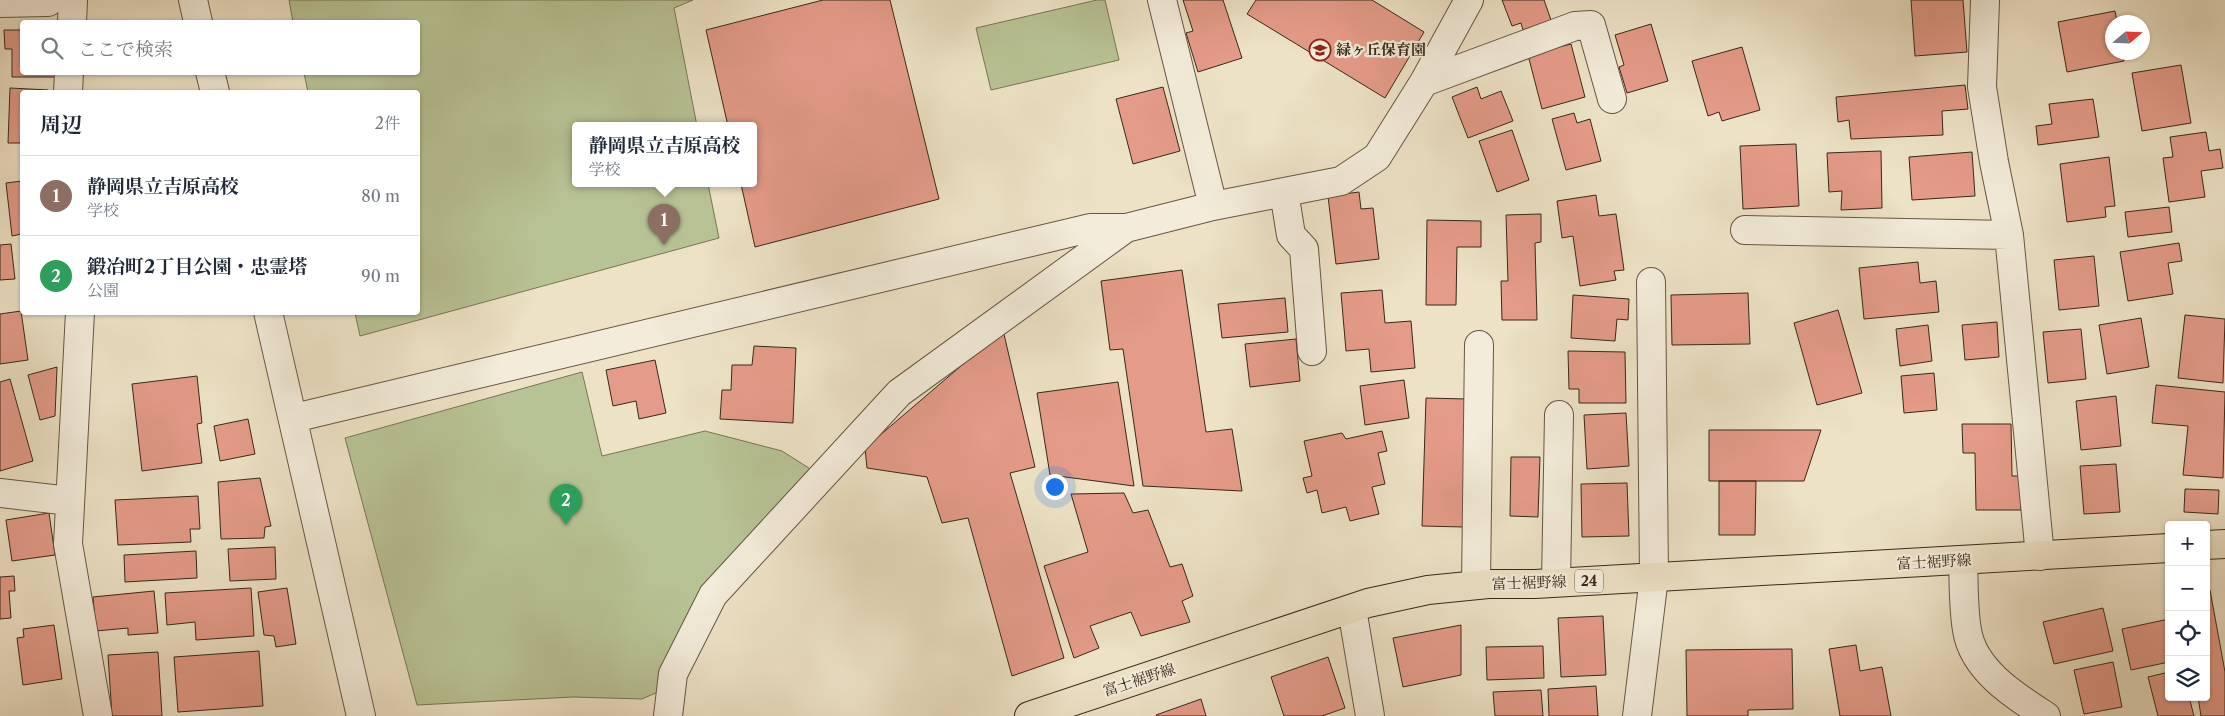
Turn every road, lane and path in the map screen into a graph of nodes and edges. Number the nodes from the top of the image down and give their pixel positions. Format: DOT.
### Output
graph roads {
  1 [pos="51,0"];
  2 [pos="73,0"];
  3 [pos="193,0"];
  4 [pos="1162,0"];
  5 [pos="1469,0"];
  6 [pos="1985,0"];
  7 [pos="0,3"];
  8 [pos="72,20"];
  9 [pos="198,20"];
  10 [pos="69,75"];
  11 [pos="211,75"];
  12 [pos="1424,82"];
  13 [pos="68,90"];
  14 [pos="214,90"];
  15 [pos="1612,99"];
  16 [pos="1284,192"];
  17 [pos="1213,206"];
  18 [pos="1126,228"];
  19 [pos="1745,230"];
  20 [pos="2009,235"];
  21 [pos="1651,282"];
  22 [pos="80,315"];
  23 [pos="269,315"];
  24 [pos="1479,345"];
  25 [pos="1312,351"];
  26 [pos="1558,415"];
  27 [pos="294,418"];
  28 [pos="0,493"];
  29 [pos="70,501"];
  30 [pos="2225,544"];
  31 [pos="2210,545"];
  32 [pos="2165,548"];
  33 [pos="2040,556"];
  34 [pos="1963,560"];
  35 [pos="1654,577"];
  36 [pos="1556,582"];
  37 [pos="1476,585"];
  38 [pos="1352,609"];
  39 [pos="98,716"];
  40 [pos="362,716"];
  41 [pos="668,716"];
  42 [pos="1029,716"];
  43 [pos="1370,716"];
  44 [pos="1637,716"];
  45 [pos="2046,716"];
  1 -- 7 [label="street"];
  2 -- 8 [label="street"];
  3 -- 9 [label="street"];
  4 -- 17 [label="street"];
  5 -- 12 [label="street"];
  6 -- 20 [label="street"];
  10 -- 13 [label="street"];
  11 -- 14 [label="street"];
  12 -- 15 [label="street"];
  12 -- 16 [label="street"];
  16 -- 17 [label="street"];
  16 -- 25 [label="street"];
  17 -- 18 [label="street"];
  18 -- 27 [label="street"];
  18 -- 41 [label="street"];
  19 -- 20 [label="street"];
  20 -- 33 [label="street"];
  21 -- 35 [label="street"];
  22 -- 29 [label="street"];
  23 -- 27 [label="street"];
  24 -- 37 [label="street"];
  26 -- 36 [label="street"];
  27 -- 40 [label="street"];
  28 -- 29 [label="street"];
  29 -- 39 [label="street"];
  30 -- 31 [label="main road"];
  32 -- 33 [label="main road, 富士裾野線 / 24"];
  33 -- 34 [label="main road, 富士裾野線 / 24"];
  34 -- 35 [label="main road, 富士裾野線 / 24"];
  34 -- 45 [label="street"];
  35 -- 36 [label="main road, 富士裾野線 / 24"];
  35 -- 44 [label="street"];
  36 -- 37 [label="main road, 富士裾野線 / 24"];
  37 -- 38 [label="main road, 富士裾野線 / 24"];
  38 -- 42 [label="main road, 富士裾野線 / 24"];
  38 -- 43 [label="street"];
}
